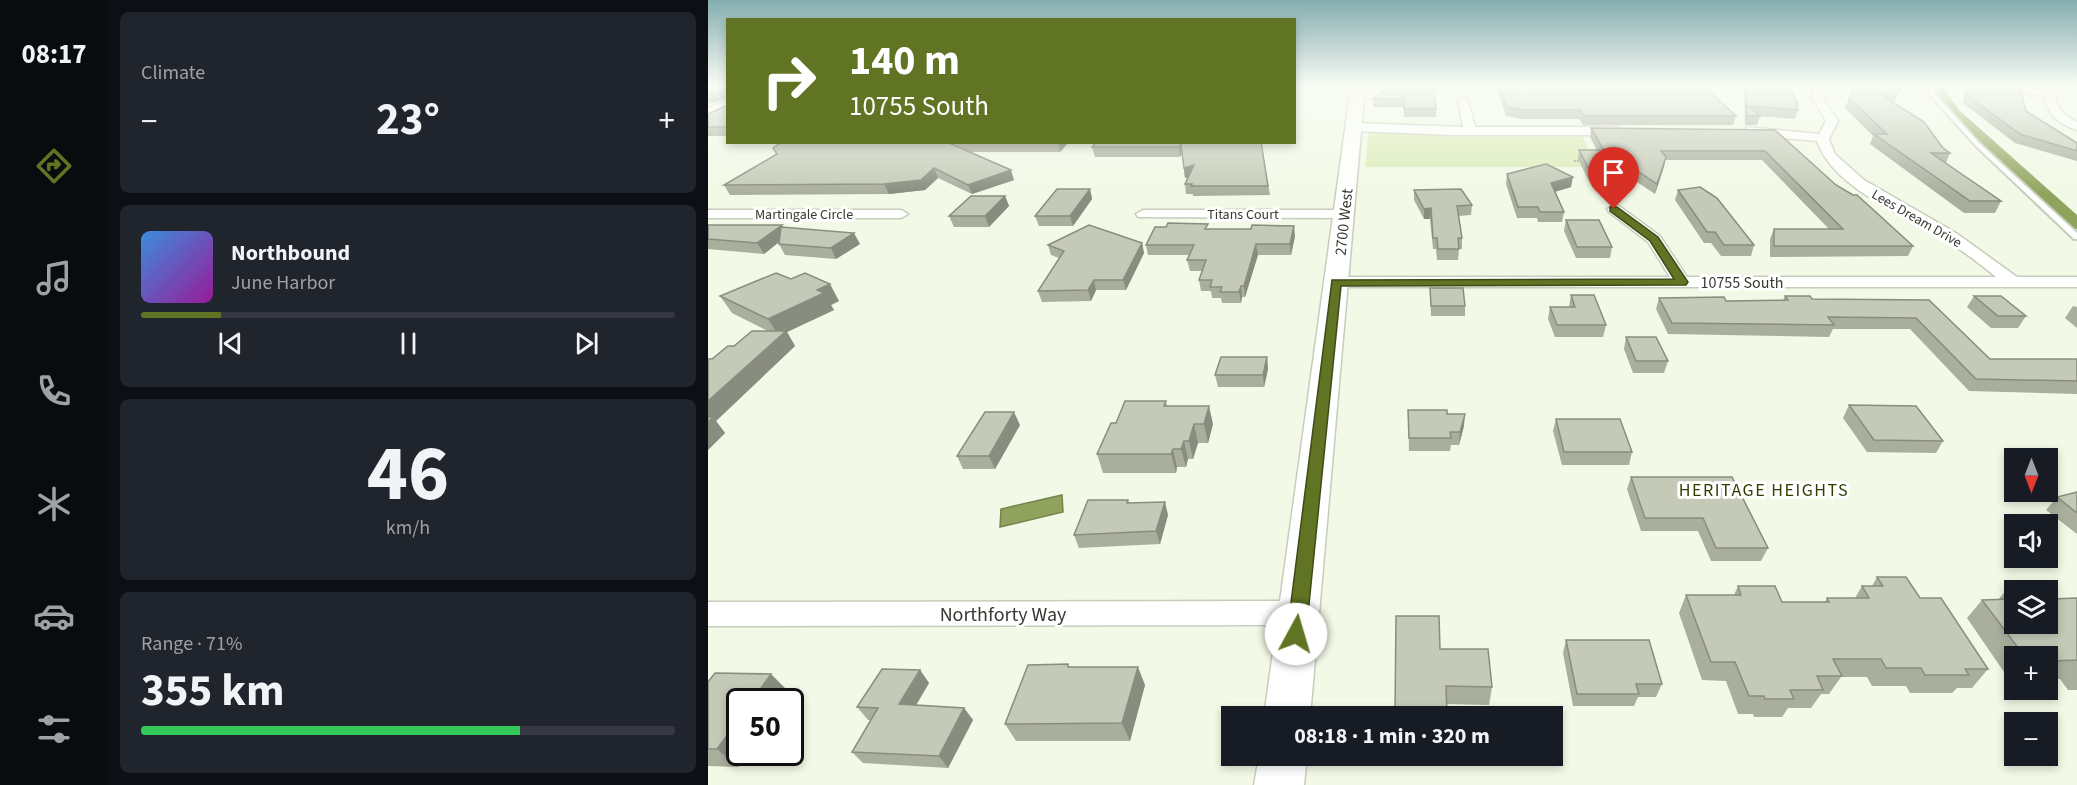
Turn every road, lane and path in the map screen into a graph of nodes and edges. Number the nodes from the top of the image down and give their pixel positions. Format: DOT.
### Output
graph roads {
  1 [pos="1354,123"];
  2 [pos="1468,123"];
  3 [pos="1832,123"];
  4 [pos="1958,123"];
  5 [pos="1353,127"];
  6 [pos="1470,131"];
  7 [pos="1626,131"];
  8 [pos="1733,131"];
  9 [pos="1822,138"];
  10 [pos="1574,161"];
  11 [pos="1579,161"];
  12 [pos="1614,209"];
  13 [pos="708,214"];
  14 [pos="901,214"];
  15 [pos="1143,214"];
  16 [pos="1343,214"];
  17 [pos="2077,237"];
  18 [pos="1336,282"];
  19 [pos="1682,282"];
  20 [pos="2013,282"];
  21 [pos="2077,282"];
  22 [pos="1299,613"];
  23 [pos="708,614"];
  24 [pos="1288,706"];
  25 [pos="1281,766"];
  26 [pos="1279,785"];
  1 -- 5 [label="main road, 2700 West"];
  2 -- 6 [label="street"];
  3 -- 9 [label="street"];
  4 -- 17 [label="lane"];
  5 -- 6 [label="street"];
  5 -- 16 [label="main road, 2700 West"];
  6 -- 7 [label="street"];
  8 -- 9 [label="street"];
  9 -- 20 [label="street, Lees Dream Drive"];
  10 -- 11 [label="path"];
  12 -- 19 [label="street"];
  13 -- 14 [label="street, Martingale Circle"];
  15 -- 16 [label="street, Titans Court"];
  16 -- 18 [label="main road, 2700 West"];
  18 -- 19 [label="street, 10755 South"];
  18 -- 22 [label="main road, 2700 West"];
  19 -- 20 [label="street, 10755 South"];
  20 -- 21 [label="street, 10755 South"];
  22 -- 23 [label="street, Northforty Way"];
  22 -- 24 [label="main road, 2700 West"];
  25 -- 26 [label="main road"];
}
